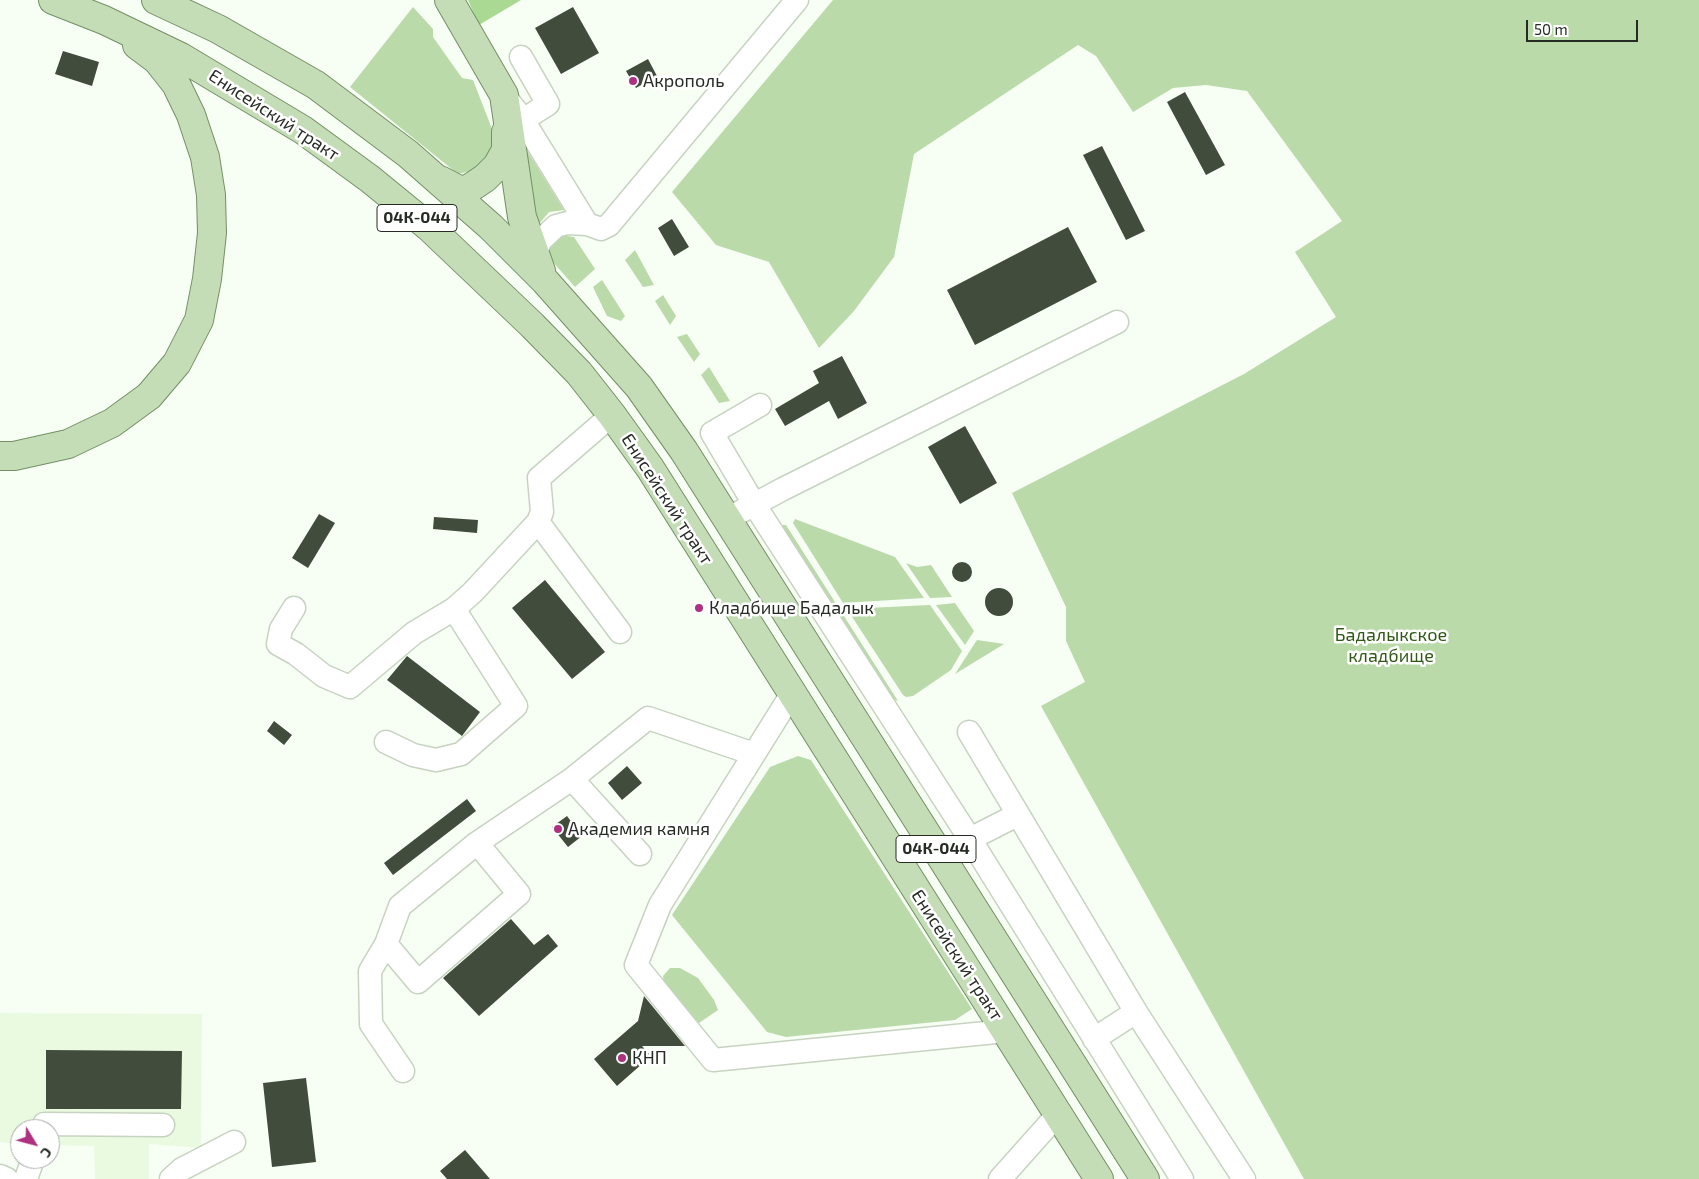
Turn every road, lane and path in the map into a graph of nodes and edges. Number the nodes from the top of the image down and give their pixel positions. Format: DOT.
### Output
graph roads {
  1 [pos="53,0"];
  2 [pos="156,0"];
  3 [pos="449,0"];
  4 [pos="797,0"];
  5 [pos="104,20"];
  6 [pos="521,57"];
  7 [pos="504,95"];
  8 [pos="523,120"];
  9 [pos="438,179"];
  10 [pos="587,224"];
  11 [pos="540,269"];
  12 [pos="1117,322"];
  13 [pos="760,406"];
  14 [pos="612,415"];
  15 [pos="0,456"];
  16 [pos="754,504"];
  17 [pos="727,519"];
  18 [pos="538,522"];
  19 [pos="694,539"];
  20 [pos="294,608"];
  21 [pos="454,609"];
  22 [pos="620,632"];
  23 [pos="791,695"];
  24 [pos="969,732"];
  25 [pos="386,742"];
  26 [pos="754,754"];
  27 [pos="572,778"];
  28 [pos="1018,815"];
  29 [pos="970,839"];
  30 [pos="477,843"];
  31 [pos="640,854"];
  32 [pos="386,944"];
  33 [pos="1136,1012"];
  34 [pos="1006,1031"];
  35 [pos="1094,1038"];
  36 [pos="403,1072"];
  37 [pos="1058,1114"];
  38 [pos="60,1124"];
  39 [pos="163,1125"];
  40 [pos="234,1142"];
  41 [pos="0,1176"];
  42 [pos="6,1179"];
  43 [pos="171,1179"];
  44 [pos="1000,1179"];
  45 [pos="1099,1179"];
  46 [pos="1145,1179"];
  47 [pos="1182,1179"];
  48 [pos="1244,1179"];
  1 -- 5 [label="main road, Енисейский тракт / 04К-044"];
  2 -- 9 [label="main road, 04К-044"];
  3 -- 7 [label="main road"];
  4 -- 10 [label="street"];
  5 -- 14 [label="main road, Енисейский тракт / 04К-044"];
  5 -- 15 [label="main road"];
  6 -- 8 [label="street"];
  7 -- 8 [label="street"];
  7 -- 9 [label="main road"];
  7 -- 11 [label="main road"];
  8 -- 10 [label="street"];
  9 -- 11 [label="main road, 04К-044"];
  10 -- 11 [label="street"];
  11 -- 17 [label="main road, 04К-044"];
  12 -- 16 [label="street"];
  13 -- 16 [label="street"];
  14 -- 18 [label="street"];
  14 -- 19 [label="main road, Енисейский тракт / 04К-044"];
  16 -- 17 [label="street"];
  16 -- 29 [label="street"];
  17 -- 19 [label="main road"];
  17 -- 46 [label="main road, 04К-044"];
  18 -- 21 [label="street"];
  18 -- 22 [label="street"];
  19 -- 23 [label="main road, Енисейский тракт / 04К-044"];
  20 -- 21 [label="street"];
  21 -- 25 [label="street"];
  23 -- 26 [label="street"];
  23 -- 34 [label="main road, Енисейский тракт / 04К-044"];
  24 -- 28 [label="street"];
  26 -- 27 [label="street"];
  26 -- 34 [label="street"];
  27 -- 30 [label="street"];
  27 -- 31 [label="street"];
  28 -- 29 [label="street"];
  28 -- 33 [label="street"];
  29 -- 35 [label="street"];
  30 -- 32 [label="street"];
  30 -- 32 [label="street"];
  32 -- 36 [label="street"];
  33 -- 35 [label="street"];
  33 -- 48 [label="street"];
  34 -- 37 [label="main road, Енисейский тракт / 04К-044"];
  35 -- 47 [label="street"];
  37 -- 44 [label="street"];
  37 -- 45 [label="main road, Енисейский тракт / 04К-044"];
  38 -- 39 [label="street"];
  40 -- 43 [label="street"];
  41 -- 42 [label="street"];
}
